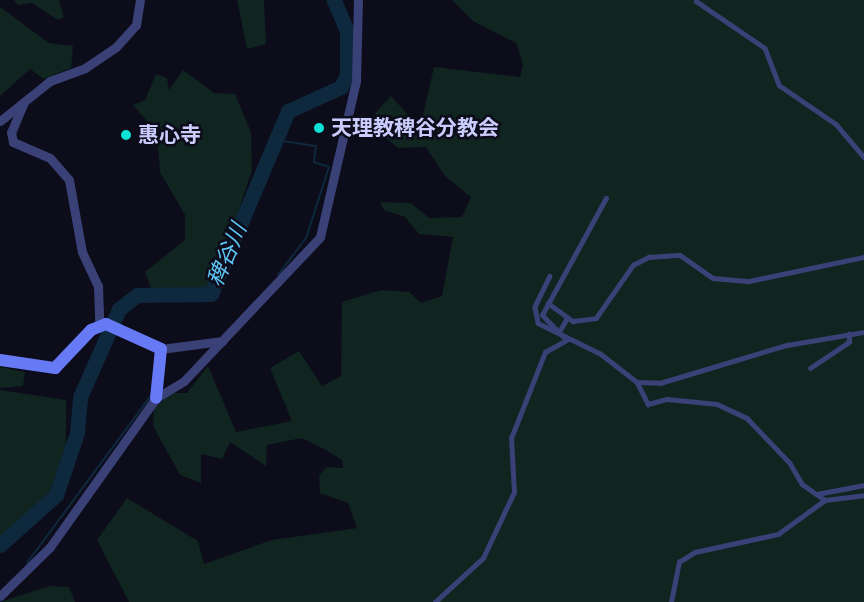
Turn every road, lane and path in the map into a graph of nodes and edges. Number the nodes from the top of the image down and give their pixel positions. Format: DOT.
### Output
graph roads {
  1 [pos="140,0"];
  2 [pos="358,0"];
  3 [pos="696,1"];
  4 [pos="24,102"];
  5 [pos="0,121"];
  6 [pos="864,157"];
  7 [pos="606,198"];
  8 [pos="864,257"];
  9 [pos="550,276"];
  10 [pos="548,303"];
  11 [pos="567,318"];
  12 [pos="103,324"];
  13 [pos="864,332"];
  14 [pos="849,334"];
  15 [pos="563,336"];
  16 [pos="222,341"];
  17 [pos="161,350"];
  18 [pos="0,360"];
  19 [pos="810,368"];
  20 [pos="638,382"];
  21 [pos="156,398"];
  22 [pos="864,485"];
  23 [pos="817,494"];
  24 [pos="864,496"];
  25 [pos="825,500"];
  26 [pos="0,596"];
  27 [pos="435,602"];
  28 [pos="671,602"];
  1 -- 4 [label="street"];
  2 -- 16 [label="street"];
  3 -- 6 [label="lane"];
  4 -- 5 [label="street"];
  4 -- 12 [label="street"];
  7 -- 10 [label="lane"];
  8 -- 11 [label="lane"];
  9 -- 15 [label="lane"];
  10 -- 11 [label="lane"];
  10 -- 15 [label="lane"];
  11 -- 15 [label="lane"];
  12 -- 17 [label="main road"];
  12 -- 18 [label="main road"];
  13 -- 14 [label="lane"];
  14 -- 19 [label="lane"];
  14 -- 20 [label="lane"];
  15 -- 20 [label="lane"];
  15 -- 27 [label="lane"];
  16 -- 17 [label="street"];
  16 -- 21 [label="street"];
  17 -- 21 [label="main road"];
  20 -- 23 [label="lane"];
  21 -- 26 [label="street"];
  22 -- 23 [label="lane"];
  23 -- 25 [label="lane"];
  24 -- 25 [label="lane"];
  25 -- 28 [label="lane"];
}
